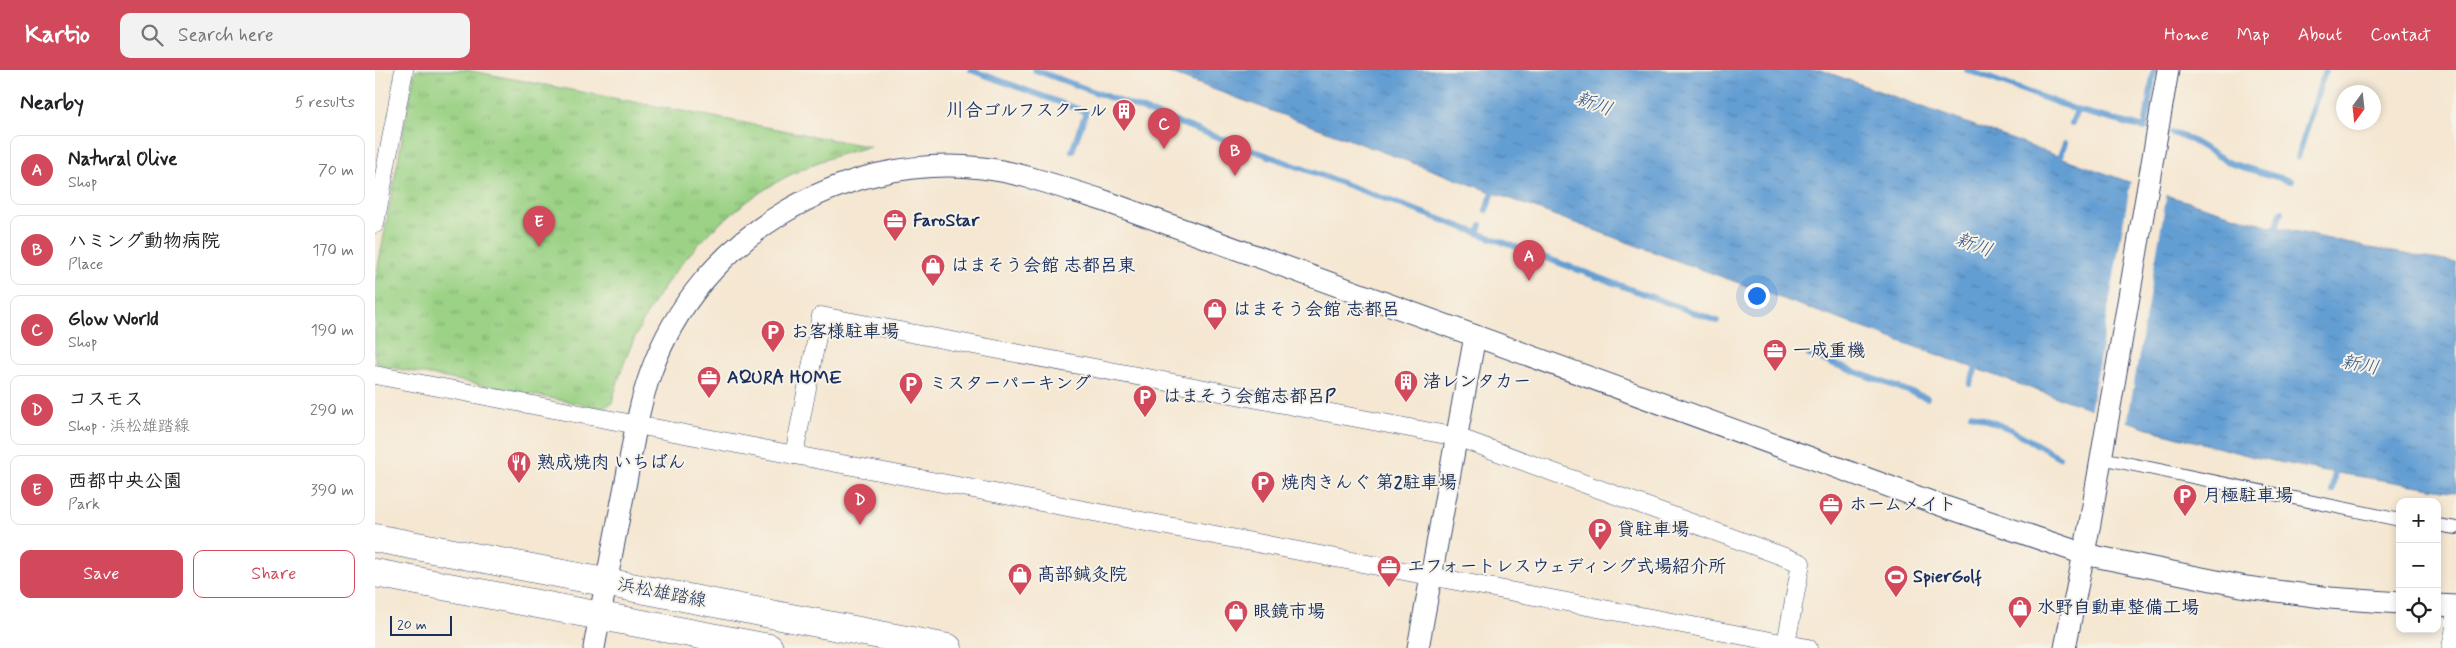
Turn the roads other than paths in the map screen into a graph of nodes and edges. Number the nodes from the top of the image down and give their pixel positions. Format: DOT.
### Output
graph roads {
  1 [pos="404,70"];
  2 [pos="2168,70"];
  3 [pos="375,224"];
  4 [pos="1475,336"];
  5 [pos="375,375"];
  6 [pos="637,425"];
  7 [pos="1457,437"];
  8 [pos="794,455"];
  9 [pos="2101,458"];
  10 [pos="2396,519"];
  11 [pos="2441,526"];
  12 [pos="2456,528"];
  13 [pos="375,538"];
  14 [pos="2085,554"];
  15 [pos="375,573"];
  16 [pos="1431,576"];
  17 [pos="606,582"];
  18 [pos="2396,603"];
  19 [pos="2449,605"];
  20 [pos="600,616"];
  21 [pos="1786,644"];
  22 [pos="594,648"];
  23 [pos="769,648"];
  24 [pos="948,648"];
  25 [pos="1418,648"];
  26 [pos="1809,648"];
  27 [pos="2065,648"];
  28 [pos="2451,648"];
  1 -- 3 [label="street"];
  2 -- 9 [label="street"];
  4 -- 6 [label="street"];
  4 -- 7 [label="street"];
  4 -- 14 [label="street"];
  5 -- 6 [label="street"];
  6 -- 8 [label="street"];
  6 -- 17 [label="street"];
  7 -- 8 [label="street"];
  7 -- 16 [label="street"];
  7 -- 21 [label="street"];
  8 -- 16 [label="street"];
  9 -- 10 [label="street"];
  9 -- 14 [label="street"];
  11 -- 12 [label="street"];
  13 -- 17 [label="main road, 浜松雄踏線"];
  14 -- 18 [label="street"];
  14 -- 27 [label="street"];
  15 -- 20 [label="main road, 浜松雄踏線"];
  16 -- 21 [label="street"];
  16 -- 25 [label="street"];
  17 -- 20 [label="street"];
  17 -- 24 [label="main road, 浜松雄踏線"];
  19 -- 28 [label="street"];
  20 -- 22 [label="street"];
  20 -- 23 [label="main road, 浜松雄踏線"];
  21 -- 26 [label="street"];
}
